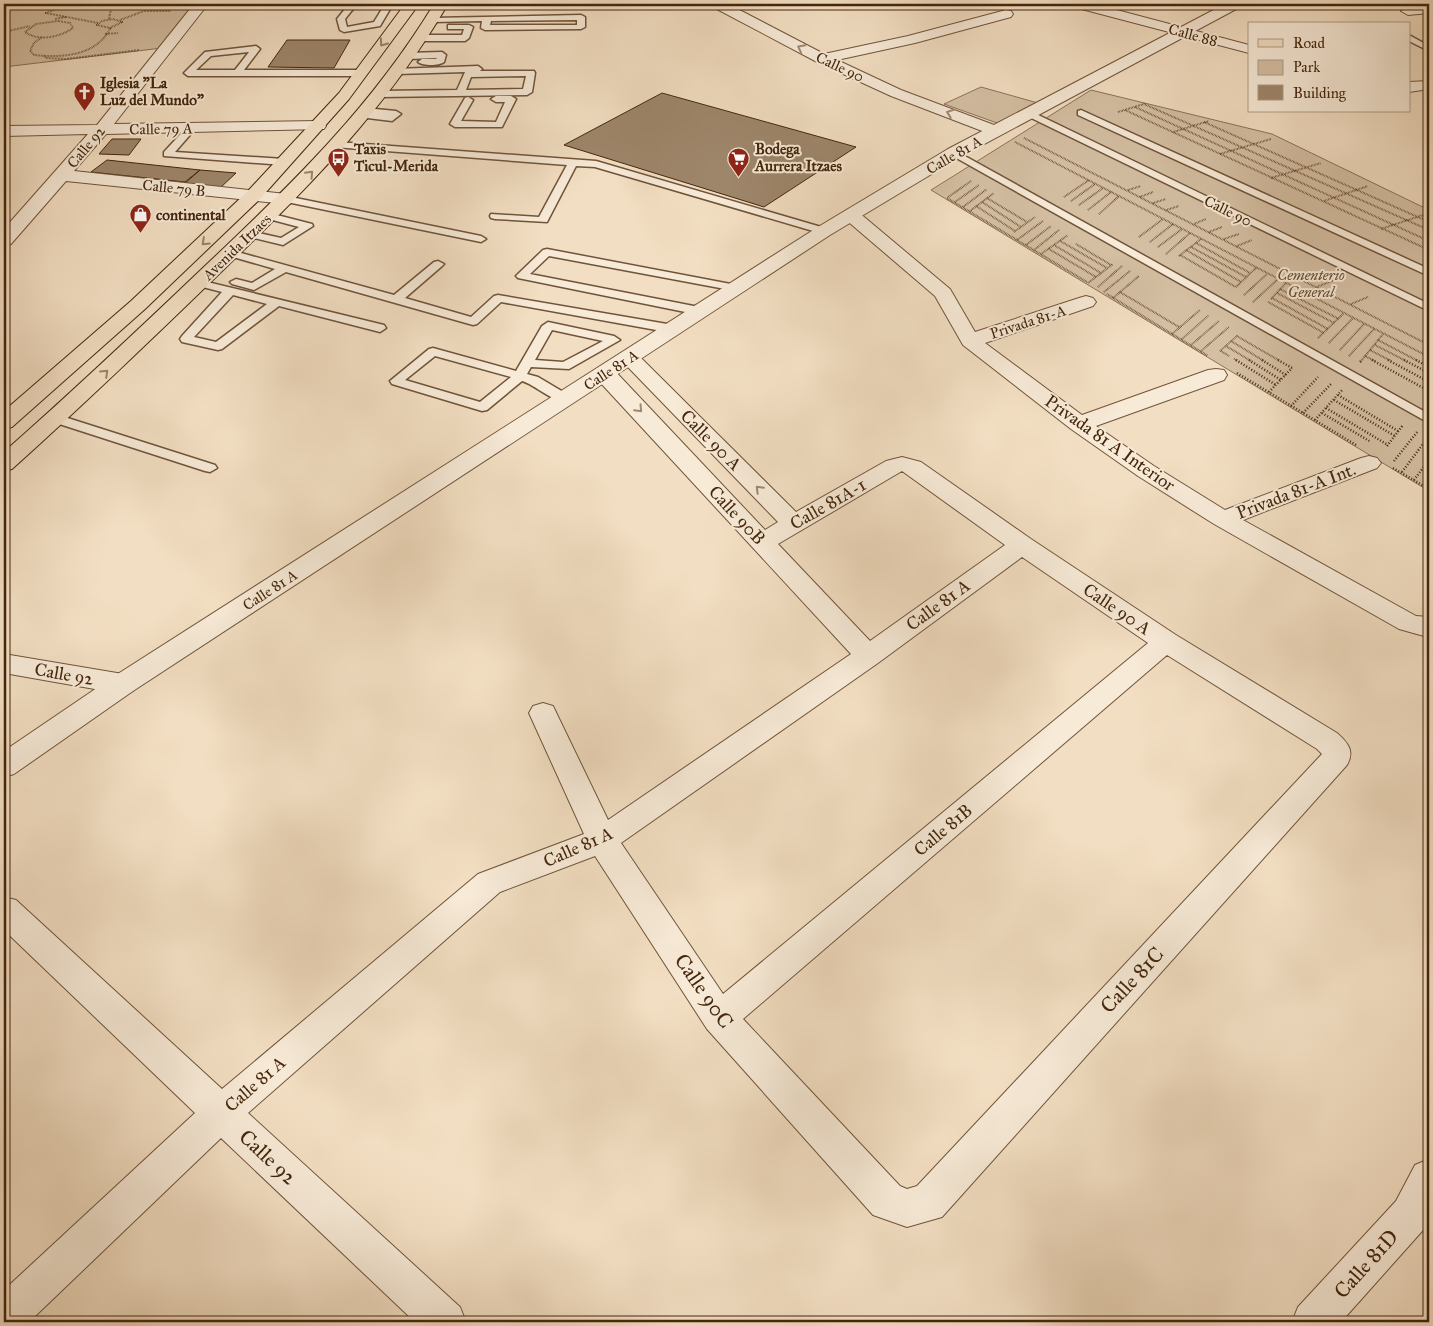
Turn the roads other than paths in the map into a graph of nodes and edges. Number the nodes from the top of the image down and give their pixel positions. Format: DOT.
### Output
graph roads {
  1 [pos="201,4"];
  2 [pos="352,4"];
  3 [pos="388,4"];
  4 [pos="412,4"];
  5 [pos="718,4"];
  6 [pos="1079,4"];
  7 [pos="1236,4"];
  8 [pos="1429,9"];
  9 [pos="1408,11"];
  10 [pos="1006,14"];
  11 [pos="487,19"];
  12 [pos="378,21"];
  13 [pos="399,22"];
  14 [pos="1181,32"];
  15 [pos="1410,38"];
  16 [pos="1429,48"];
  17 [pos="1248,49"];
  18 [pos="822,59"];
  19 [pos="202,60"];
  20 [pos="248,60"];
  21 [pos="399,66"];
  22 [pos="486,67"];
  23 [pos="238,73"];
  24 [pos="362,73"];
  25 [pos="1429,85"];
  26 [pos="1410,87"];
  27 [pos="344,96"];
  28 [pos="465,96"];
  29 [pos="1028,113"];
  30 [pos="1081,113"];
  31 [pos="318,126"];
  32 [pos="191,128"];
  33 [pos="101,130"];
  34 [pos="4,131"];
  35 [pos="1001,134"];
  36 [pos="337,145"];
  37 [pos="954,153"];
  38 [pos="284,162"];
  39 [pos="573,162"];
  40 [pos="62,175"];
  41 [pos="1250,191"];
  42 [pos="253,196"];
  43 [pos="286,199"];
  44 [pos="1225,201"];
  45 [pos="851,215"];
  46 [pos="268,216"];
  47 [pos="495,216"];
  48 [pos="824,231"];
  49 [pos="250,234"];
  50 [pos="481,239"];
  51 [pos="4,240"];
  52 [pos="230,253"];
  53 [pos="438,264"];
  54 [pos="284,268"];
  55 [pos="1429,273"];
  56 [pos="203,278"];
  57 [pos="736,288"];
  58 [pos="230,290"];
  59 [pos="396,300"];
  60 [pos="277,302"];
  61 [pos="1086,302"];
  62 [pos="1429,308"];
  63 [pos="700,311"];
  64 [pos="380,328"];
  65 [pos="673,329"];
  66 [pos="970,341"];
  67 [pos="629,357"];
  68 [pos="528,363"];
  69 [pos="1220,365"];
  70 [pos="605,374"];
  71 [pos="520,376"];
  72 [pos="39,392"];
  73 [pos="79,398"];
  74 [pos="565,399"];
  75 [pos="55,418"];
  76 [pos="4,422"];
  77 [pos="1426,422"];
  78 [pos="1079,424"];
  79 [pos="1373,452"];
  80 [pos="4,464"];
  81 [pos="894,466"];
  82 [pos="210,468"];
  83 [pos="1224,519"];
  84 [pos="793,524"];
  85 [pos="762,542"];
  86 [pos="1022,545"];
  87 [pos="1419,625"];
  88 [pos="1166,642"];
  89 [pos="868,656"];
  90 [pos="4,664"];
  91 [pos="123,684"];
  92 [pos="543,713"];
  93 [pos="1336,757"];
  94 [pos="4,766"];
  95 [pos="602,840"];
  96 [pos="4,910"];
  97 [pos="720,1018"];
  98 [pos="221,1113"];
  99 [pos="1429,1178"];
  100 [pos="928,1202"];
  101 [pos="4,1318"];
  102 [pos="445,1322"];
  103 [pos="1318,1322"];
  1 -- 33 [label="street, Calle 92"];
  2 -- 12 [label="lane"];
  3 -- 12 [label="lane"];
  4 -- 13 [label="main road, Avenida Itzaes"];
  18 -- 5 [label="street, Calle 90, one-way"];
  6 -- 14 [label="street, Calle 88"];
  7 -- 14 [label="street, Calle 81 A"];
  8 -- 9 [label="street"];
  10 -- 18 [label="street"];
  11 -- 11 [label="lane"];
  11 -- 21 [label="lane"];
  12 -- 13 [label="lane"];
  13 -- 24 [label="main road, Avenida Itzaes, one-way"];
  14 -- 17 [label="street, Calle 88"];
  14 -- 29 [label="street, Calle 81 A"];
  15 -- 16 [label="lane"];
  35 -- 18 [label="street, Calle 90, one-way"];
  19 -- 20 [label="lane"];
  19 -- 20 [label="lane"];
  19 -- 23 [label="lane"];
  20 -- 23 [label="lane"];
  21 -- 21 [label="lane"];
  21 -- 22 [label="lane"];
  21 -- 27 [label="main road"];
  21 -- 28 [label="lane"];
  21 -- 36 [label="main road, Avenida Itzaes"];
  23 -- 24 [label="lane"];
  24 -- 27 [label="main road, Avenida Itzaes"];
  25 -- 26 [label="street"];
  27 -- 31 [label="main road, Avenida Itzaes"];
  28 -- 28 [label="lane"];
  28 -- 28 [label="lane"];
  29 -- 35 [label="street, Calle 81 A"];
  29 -- 44 [label="lane, Calle 90"];
  30 -- 41 [label="lane"];
  31 -- 32 [label="street, Calle 79 A"];
  31 -- 38 [label="main road, Avenida Itzaes"];
  32 -- 33 [label="street, Calle 79 A"];
  32 -- 38 [label="lane"];
  33 -- 34 [label="street, Calle 79 A"];
  33 -- 40 [label="street, Calle 92"];
  35 -- 37 [label="street, Calle 81 A"];
  36 -- 39 [label="lane"];
  43 -- 36 [label="main road, Avenida Itzaes, one-way"];
  37 -- 45 [label="street, Calle 81 A"];
  37 -- 77 [label="lane"];
  38 -- 42 [label="main road, Avenida Itzaes"];
  39 -- 47 [label="lane"];
  39 -- 48 [label="lane"];
  40 -- 42 [label="street, Calle 79 B"];
  40 -- 51 [label="street, Calle 92"];
  41 -- 44 [label="lane"];
  41 -- 55 [label="lane"];
  42 -- 43 [label="street, Calle 79 B"];
  42 -- 72 [label="main road, Avenida Itzaes, one-way"];
  43 -- 46 [label="main road, Avenida Itzaes"];
  43 -- 50 [label="lane"];
  44 -- 62 [label="lane, Calle 90"];
  45 -- 48 [label="street, Calle 81 A"];
  45 -- 66 [label="street, Privada 81 A Interior"];
  46 -- 49 [label="main road, Avenida Itzaes"];
  46 -- 49 [label="lane"];
  48 -- 57 [label="street, Calle 81 A"];
  49 -- 52 [label="main road, Avenida Itzaes"];
  52 -- 54 [label="lane"];
  52 -- 56 [label="main road, Avenida Itzaes"];
  53 -- 59 [label="lane"];
  54 -- 56 [label="lane"];
  54 -- 59 [label="lane"];
  56 -- 58 [label="lane"];
  73 -- 56 [label="main road, Avenida Itzaes, one-way"];
  57 -- 63 [label="street, Calle 81 A"];
  57 -- 63 [label="lane"];
  58 -- 60 [label="lane"];
  58 -- 60 [label="lane"];
  59 -- 65 [label="lane"];
  60 -- 64 [label="lane"];
  61 -- 66 [label="street, Privada 81-A"];
  63 -- 65 [label="street, Calle 81 A"];
  65 -- 67 [label="street, Calle 81 A"];
  66 -- 78 [label="street, Privada 81 A Interior"];
  67 -- 70 [label="street, Calle 81 A"];
  84 -- 67 [label="street, Calle 90 A, one-way"];
  68 -- 68 [label="lane"];
  68 -- 71 [label="lane"];
  69 -- 78 [label="street"];
  70 -- 74 [label="street, Calle 81 A"];
  70 -- 85 [label="street, Calle 90B, one-way"];
  71 -- 71 [label="lane"];
  71 -- 74 [label="lane"];
  72 -- 73 [label="main road"];
  72 -- 76 [label="main road, Avenida Itzaes"];
  73 -- 75 [label="main road, Avenida Itzaes"];
  74 -- 91 [label="street, Calle 81 A"];
  75 -- 80 [label="main road, Avenida Itzaes"];
  75 -- 82 [label="lane"];
  78 -- 83 [label="street, Privada 81 A Interior"];
  79 -- 83 [label="street, Privada 81-A Int."];
  81 -- 84 [label="street, Calle 81A-1"];
  81 -- 86 [label="street, Calle 90 A"];
  83 -- 87 [label="street, Privada 81 A Interior"];
  84 -- 85 [label="street, Calle 81A-1"];
  85 -- 89 [label="street, Calle 90B"];
  86 -- 88 [label="street, Calle 90 A"];
  86 -- 89 [label="street, Calle 81 A"];
  88 -- 93 [label="street, Calle 90 A"];
  88 -- 97 [label="street, Calle 81B"];
  89 -- 95 [label="street, Calle 81 A"];
  90 -- 91 [label="street, Calle 92"];
  91 -- 94 [label="street, Calle 81 A"];
  92 -- 95 [label="street, Calle 90C"];
  93 -- 100 [label="street, Calle 81C"];
  95 -- 97 [label="street, Calle 90C"];
  95 -- 98 [label="street, Calle 81 A"];
  96 -- 98 [label="street, Calle 92"];
  97 -- 100 [label="street, Calle 90C"];
  98 -- 101 [label="street, Calle 81 A"];
  98 -- 102 [label="street, Calle 92"];
  99 -- 103 [label="street, Calle 81D"];
}
